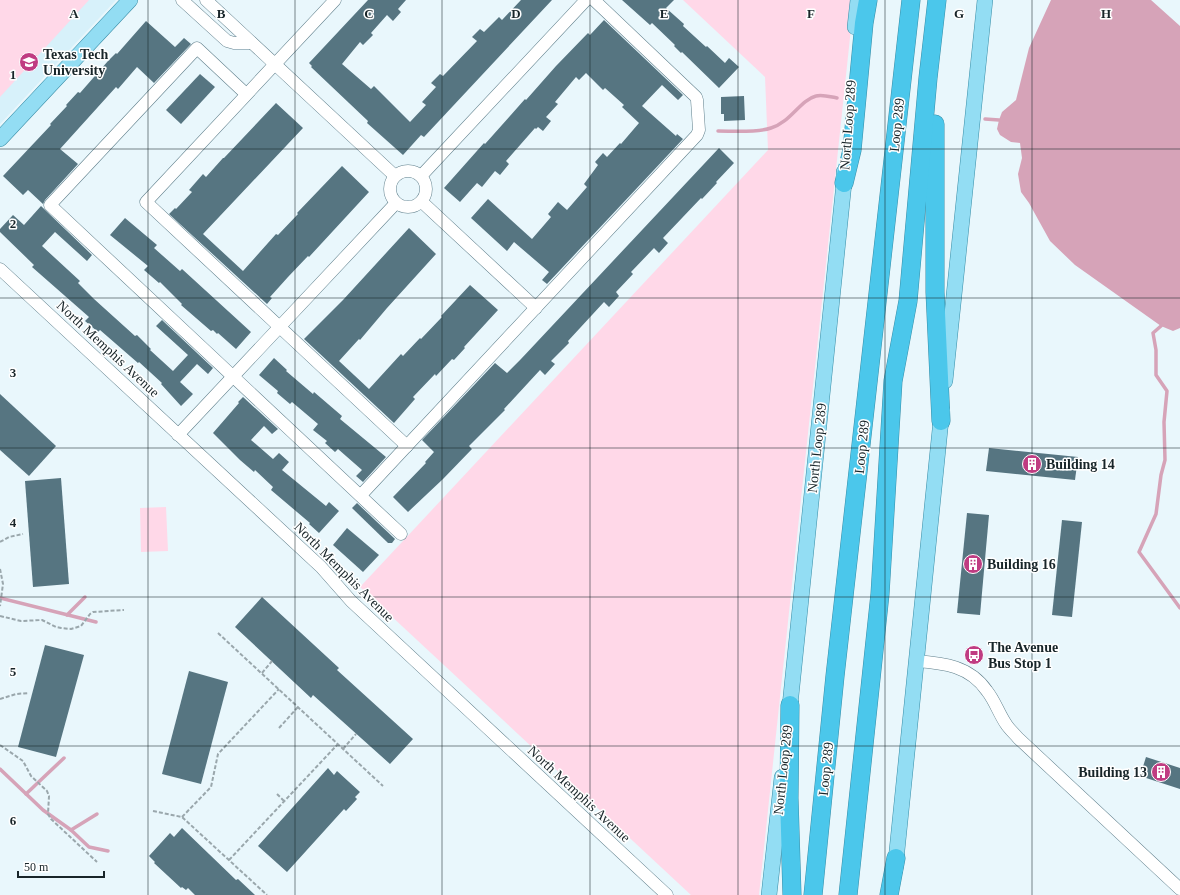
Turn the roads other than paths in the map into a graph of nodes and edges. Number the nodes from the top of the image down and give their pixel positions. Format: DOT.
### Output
graph roads {
  1 [pos="130,0"];
  2 [pos="182,0"];
  3 [pos="206,0"];
  4 [pos="335,0"];
  5 [pos="586,0"];
  6 [pos="594,0"];
  7 [pos="858,0"];
  8 [pos="868,0"];
  9 [pos="911,0"];
  10 [pos="937,0"];
  11 [pos="946,0"];
  12 [pos="985,0"];
  13 [pos="252,43"];
  14 [pos="275,64"];
  15 [pos="246,94"];
  16 [pos="0,139"];
  17 [pos="395,176"];
  18 [pos="421,176"];
  19 [pos="844,183"];
  20 [pos="422,202"];
  21 [pos="396,203"];
  22 [pos="0,269"];
  23 [pos="536,308"];
  24 [pos="280,327"];
  25 [pos="233,376"];
  26 [pos="941,421"];
  27 [pos="178,435"];
  28 [pos="407,446"];
  29 [pos="361,495"];
  30 [pos="401,534"];
  31 [pos="916,661"];
  32 [pos="790,705"];
  33 [pos="896,858"];
  34 [pos="1180,889"];
  35 [pos="667,895"];
  36 [pos="769,895"];
  37 [pos="792,895"];
  38 [pos="813,895"];
  39 [pos="848,895"];
  40 [pos="889,895"];
  41 [pos="894,895"];
  1 -- 16 [label="main road"];
  2 -- 13 [label="street"];
  3 -- 13 [label="street"];
  4 -- 14 [label="street"];
  5 -- 18 [label="street"];
  6 -- 23 [label="street"];
  7 -- 19 [label="main road, North Loop 289"];
  8 -- 19 [label="highway"];
  9 -- 38 [label="highway, Loop 289"];
  10 -- 39 [label="highway, Loop 289"];
  11 -- 26 [label="highway"];
  12 -- 26 [label="main road"];
  13 -- 14 [label="street"];
  14 -- 15 [label="street"];
  14 -- 17 [label="street"];
  15 -- 24 [label="street"];
  15 -- 25 [label="street"];
  17 -- 18 [label="street"];
  17 -- 21 [label="street"];
  18 -- 20 [label="street"];
  19 -- 32 [label="main road, North Loop 289"];
  20 -- 21 [label="street"];
  20 -- 23 [label="street"];
  21 -- 24 [label="street"];
  22 -- 27 [label="street, North Memphis Avenue"];
  23 -- 28 [label="street"];
  24 -- 25 [label="street"];
  24 -- 28 [label="street"];
  25 -- 27 [label="street"];
  25 -- 29 [label="street"];
  26 -- 31 [label="main road"];
  27 -- 35 [label="street, North Memphis Avenue"];
  28 -- 29 [label="street"];
  29 -- 30 [label="street"];
  31 -- 33 [label="main road"];
  31 -- 34 [label="street"];
  32 -- 36 [label="main road, North Loop 289"];
  32 -- 37 [label="highway"];
  33 -- 40 [label="highway"];
  33 -- 41 [label="main road"];
}
